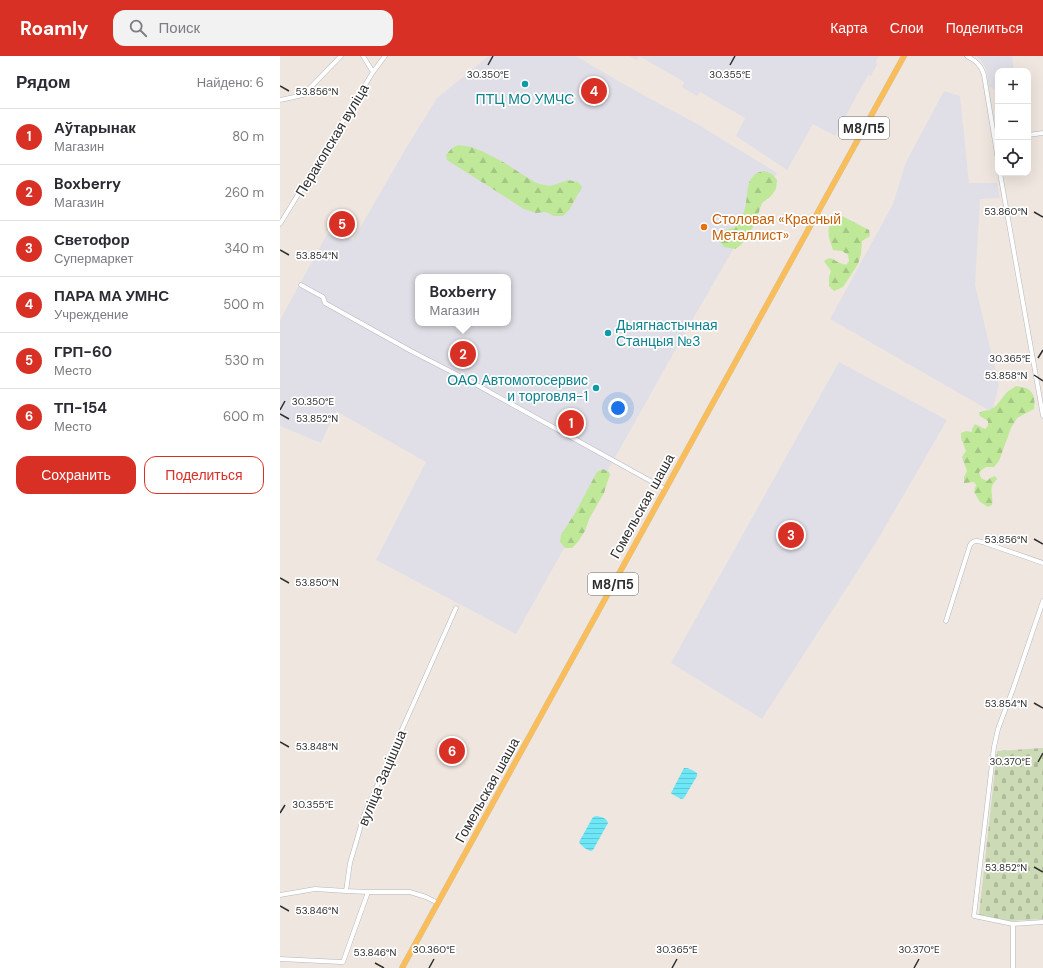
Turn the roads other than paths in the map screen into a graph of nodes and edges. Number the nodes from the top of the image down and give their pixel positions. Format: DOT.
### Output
graph roads {
  1 [pos="341,56"];
  2 [pos="363,56"];
  3 [pos="385,56"];
  4 [pos="904,56"];
  5 [pos="967,56"];
  6 [pos="373,72"];
  7 [pos="280,100"];
  8 [pos="1043,133"];
  9 [pos="995,135"];
  10 [pos="1031,135"];
  11 [pos="1001,176"];
  12 [pos="280,224"];
  13 [pos="301,285"];
  14 [pos="1043,416"];
  15 [pos="665,489"];
  16 [pos="1043,563"];
  17 [pos="1043,601"];
  18 [pos="456,608"];
  19 [pos="946,621"];
  20 [pos="346,891"];
  21 [pos="368,892"];
  22 [pos="280,895"];
  23 [pos="438,903"];
  24 [pos="1043,922"];
  25 [pos="1013,924"];
  26 [pos="280,959"];
  27 [pos="402,968"];
  28 [pos="1014,968"];
  1 -- 7 [label="street"];
  2 -- 6 [label="street"];
  3 -- 6 [label="street, Перакопская вуліца"];
  4 -- 15 [label="main road, Гомельская шаша / М8/П5"];
  5 -- 9 [label="street"];
  6 -- 12 [label="street, Перакопская вуліца"];
  8 -- 10 [label="street"];
  11 -- 14 [label="street"];
  13 -- 15 [label="street"];
  15 -- 23 [label="main road, Гомельская шаша / М8/П5"];
  16 -- 19 [label="street"];
  17 -- 25 [label="street"];
  18 -- 20 [label="street, вуліца Зацішша"];
  20 -- 21 [label="street"];
  20 -- 22 [label="street"];
  21 -- 23 [label="street"];
  21 -- 26 [label="street"];
  23 -- 27 [label="main road, Гомельская шаша / М8/П5"];
  24 -- 25 [label="street"];
  25 -- 28 [label="street"];
}
